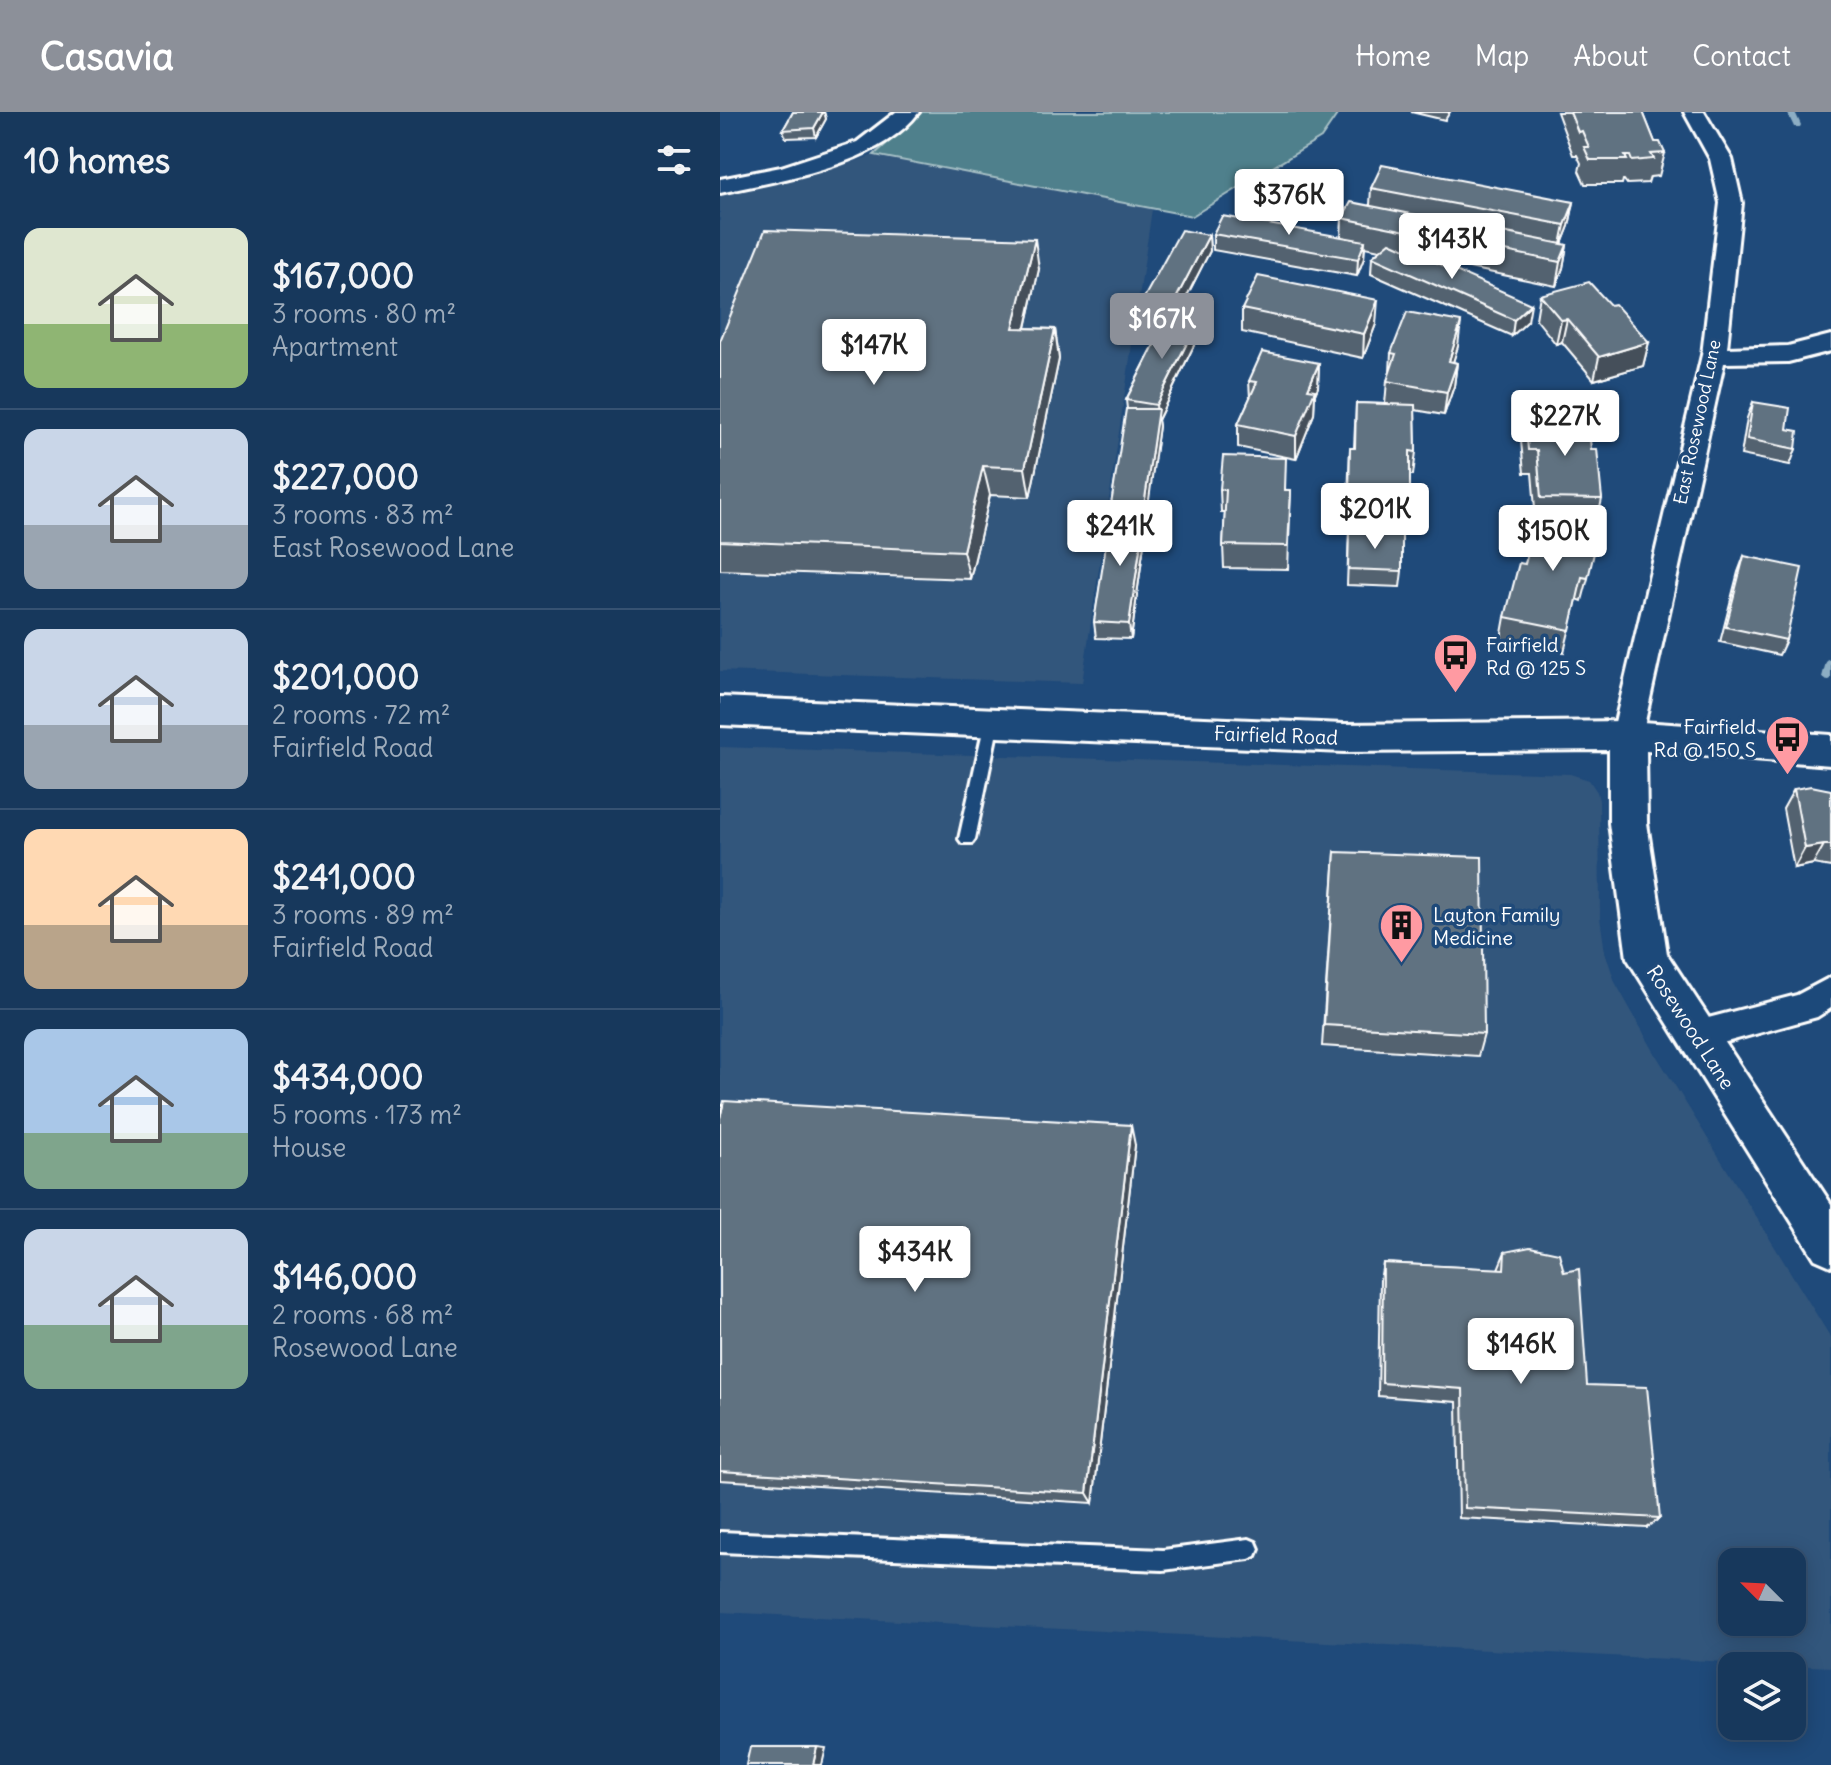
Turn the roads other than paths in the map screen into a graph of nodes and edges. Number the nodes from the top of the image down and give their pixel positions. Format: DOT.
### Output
graph roads {
  1 [pos="909,112"];
  2 [pos="1694,112"];
  3 [pos="720,186"];
  4 [pos="1831,343"];
  5 [pos="1714,355"];
  6 [pos="720,711"];
  7 [pos="992,722"];
  8 [pos="1627,735"];
  9 [pos="1831,750"];
  10 [pos="967,839"];
  11 [pos="1831,991"];
  12 [pos="1697,1035"];
  13 [pos="1831,1244"];
  14 [pos="720,1542"];
  15 [pos="1249,1549"];
  1 -- 3 [label="street"];
  2 -- 5 [label="street, East Rosewood Lane"];
  4 -- 5 [label="street"];
  5 -- 8 [label="street, East Rosewood Lane"];
  6 -- 7 [label="street, Fairfield Road"];
  7 -- 8 [label="street, Fairfield Road"];
  7 -- 10 [label="lane"];
  8 -- 9 [label="street, Fairfield Road"];
  8 -- 12 [label="street, Rosewood Lane"];
  11 -- 12 [label="street"];
  12 -- 13 [label="street, Rosewood Lane"];
  14 -- 15 [label="lane"];
}
